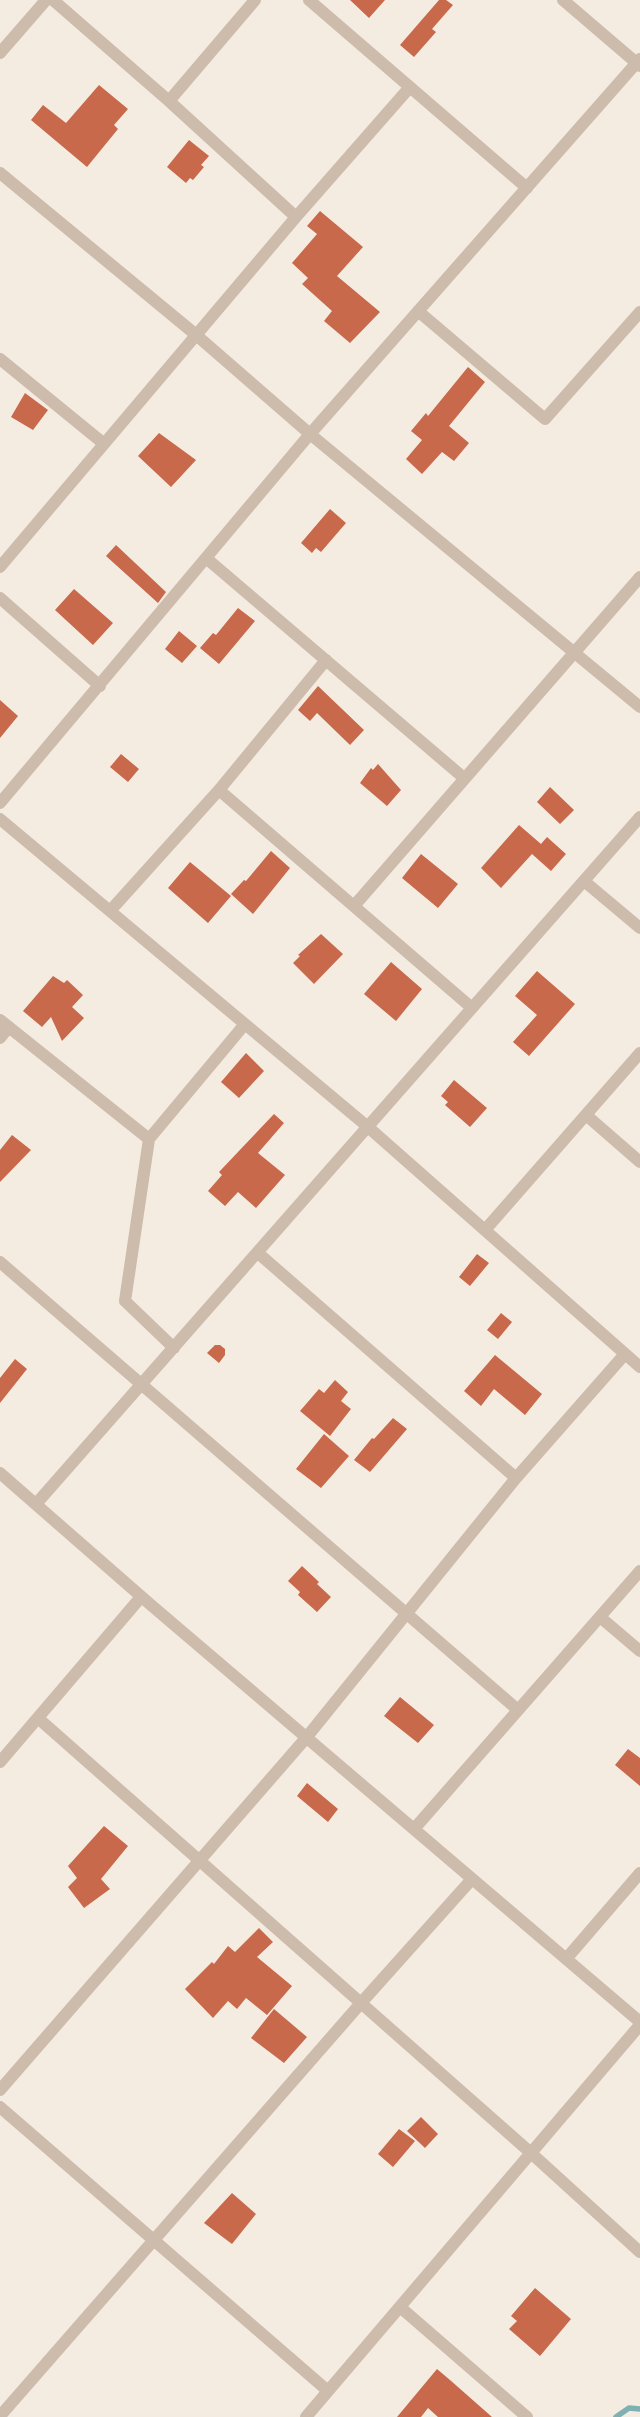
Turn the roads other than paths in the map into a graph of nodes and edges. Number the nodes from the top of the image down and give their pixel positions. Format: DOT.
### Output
graph roads {
  1 [pos="46,0"];
  2 [pos="53,0"];
  3 [pos="255,0"];
  4 [pos="309,0"];
  5 [pos="563,0"];
  6 [pos="0,54"];
  7 [pos="639,63"];
  8 [pos="410,87"];
  9 [pos="169,101"];
  10 [pos="0,172"];
  11 [pos="527,188"];
  12 [pos="296,216"];
  13 [pos="418,311"];
  14 [pos="640,312"];
  15 [pos="195,334"];
  16 [pos="0,359"];
  17 [pos="310,434"];
  18 [pos="103,443"];
  19 [pos="206,558"];
  20 [pos="0,567"];
  21 [pos="640,577"];
  22 [pos="0,598"];
  23 [pos="574,653"];
  24 [pos="326,660"];
  25 [pos="100,686"];
  26 [pos="640,707"];
  27 [pos="464,778"];
  28 [pos="219,790"];
  29 [pos="0,803"];
  30 [pos="640,816"];
  31 [pos="0,819"];
  32 [pos="584,881"];
  33 [pos="354,906"];
  34 [pos="110,911"];
  35 [pos="640,928"];
  36 [pos="472,1008"];
  37 [pos="5,1023"];
  38 [pos="245,1024"];
  39 [pos="0,1038"];
  40 [pos="640,1053"];
  41 [pos="586,1114"];
  42 [pos="368,1127"];
  43 [pos="149,1139"];
  44 [pos="640,1162"];
  45 [pos="485,1230"];
  46 [pos="258,1252"];
  47 [pos="0,1262"];
  48 [pos="174,1348"];
  49 [pos="625,1354"];
  50 [pos="640,1367"];
  51 [pos="142,1384"];
  52 [pos="0,1473"];
  53 [pos="516,1478"];
  54 [pos="36,1504"];
  55 [pos="640,1571"];
  56 [pos="141,1597"];
  57 [pos="406,1612"];
  58 [pos="600,1617"];
  59 [pos="640,1651"];
  60 [pos="518,1710"];
  61 [pos="39,1719"];
  62 [pos="306,1738"];
  63 [pos="0,1762"];
  64 [pos="414,1829"];
  65 [pos="200,1860"];
  66 [pos="640,1873"];
  67 [pos="472,1879"];
  68 [pos="566,1959"];
  69 [pos="361,2003"];
  70 [pos="640,2023"];
  71 [pos="0,2090"];
  72 [pos="0,2107"];
  73 [pos="531,2152"];
  74 [pos="155,2240"];
  75 [pos="640,2252"];
  76 [pos="400,2307"];
  77 [pos="328,2391"];
  78 [pos="0,2416"];
  79 [pos="306,2417"];
  80 [pos="527,2417"];
  1 -- 6 [label="street"];
  2 -- 9 [label="street"];
  3 -- 9 [label="street"];
  4 -- 8 [label="street"];
  5 -- 7 [label="street"];
  7 -- 11 [label="street"];
  8 -- 11 [label="street"];
  8 -- 12 [label="street"];
  9 -- 12 [label="street"];
  10 -- 15 [label="street"];
  11 -- 13 [label="street"];
  12 -- 15 [label="street"];
  13 -- 14 [label="street"];
  13 -- 17 [label="street"];
  15 -- 17 [label="street"];
  15 -- 18 [label="street"];
  16 -- 18 [label="street"];
  17 -- 19 [label="street"];
  17 -- 23 [label="street"];
  18 -- 20 [label="street"];
  19 -- 24 [label="street"];
  19 -- 25 [label="street"];
  21 -- 23 [label="street"];
  22 -- 25 [label="street"];
  23 -- 26 [label="street"];
  23 -- 27 [label="street"];
  24 -- 27 [label="street"];
  24 -- 28 [label="street"];
  25 -- 29 [label="street"];
  27 -- 33 [label="street"];
  28 -- 33 [label="street"];
  28 -- 34 [label="street"];
  30 -- 32 [label="street"];
  31 -- 34 [label="street"];
  32 -- 35 [label="street"];
  32 -- 36 [label="street"];
  33 -- 36 [label="street"];
  34 -- 38 [label="street"];
  36 -- 42 [label="street"];
  37 -- 39 [label="street"];
  37 -- 43 [label="street"];
  38 -- 42 [label="street"];
  38 -- 43 [label="street"];
  40 -- 41 [label="street"];
  41 -- 44 [label="street"];
  41 -- 45 [label="street"];
  42 -- 45 [label="street"];
  42 -- 46 [label="street"];
  43 -- 48 [label="street"];
  45 -- 49 [label="street"];
  46 -- 48 [label="street"];
  46 -- 53 [label="street"];
  47 -- 51 [label="street"];
  48 -- 51 [label="street"];
  49 -- 50 [label="street"];
  49 -- 53 [label="street"];
  51 -- 54 [label="street"];
  51 -- 57 [label="street"];
  52 -- 54 [label="street"];
  53 -- 57 [label="street"];
  54 -- 56 [label="street"];
  55 -- 58 [label="street"];
  56 -- 61 [label="street"];
  56 -- 62 [label="street"];
  57 -- 60 [label="street"];
  57 -- 62 [label="street"];
  58 -- 59 [label="street"];
  58 -- 60 [label="street"];
  60 -- 64 [label="street"];
  61 -- 63 [label="street"];
  61 -- 65 [label="street"];
  62 -- 64 [label="street"];
  62 -- 65 [label="street"];
  64 -- 67 [label="street"];
  65 -- 69 [label="street"];
  65 -- 71 [label="street"];
  66 -- 68 [label="street"];
  67 -- 68 [label="street"];
  67 -- 69 [label="street"];
  68 -- 70 [label="street"];
  69 -- 73 [label="street"];
  69 -- 74 [label="street"];
  70 -- 73 [label="street"];
  72 -- 74 [label="street"];
  73 -- 75 [label="street"];
  73 -- 76 [label="street"];
  74 -- 77 [label="street"];
  74 -- 78 [label="street"];
  76 -- 77 [label="street"];
  76 -- 80 [label="street"];
  77 -- 79 [label="street"];
}
